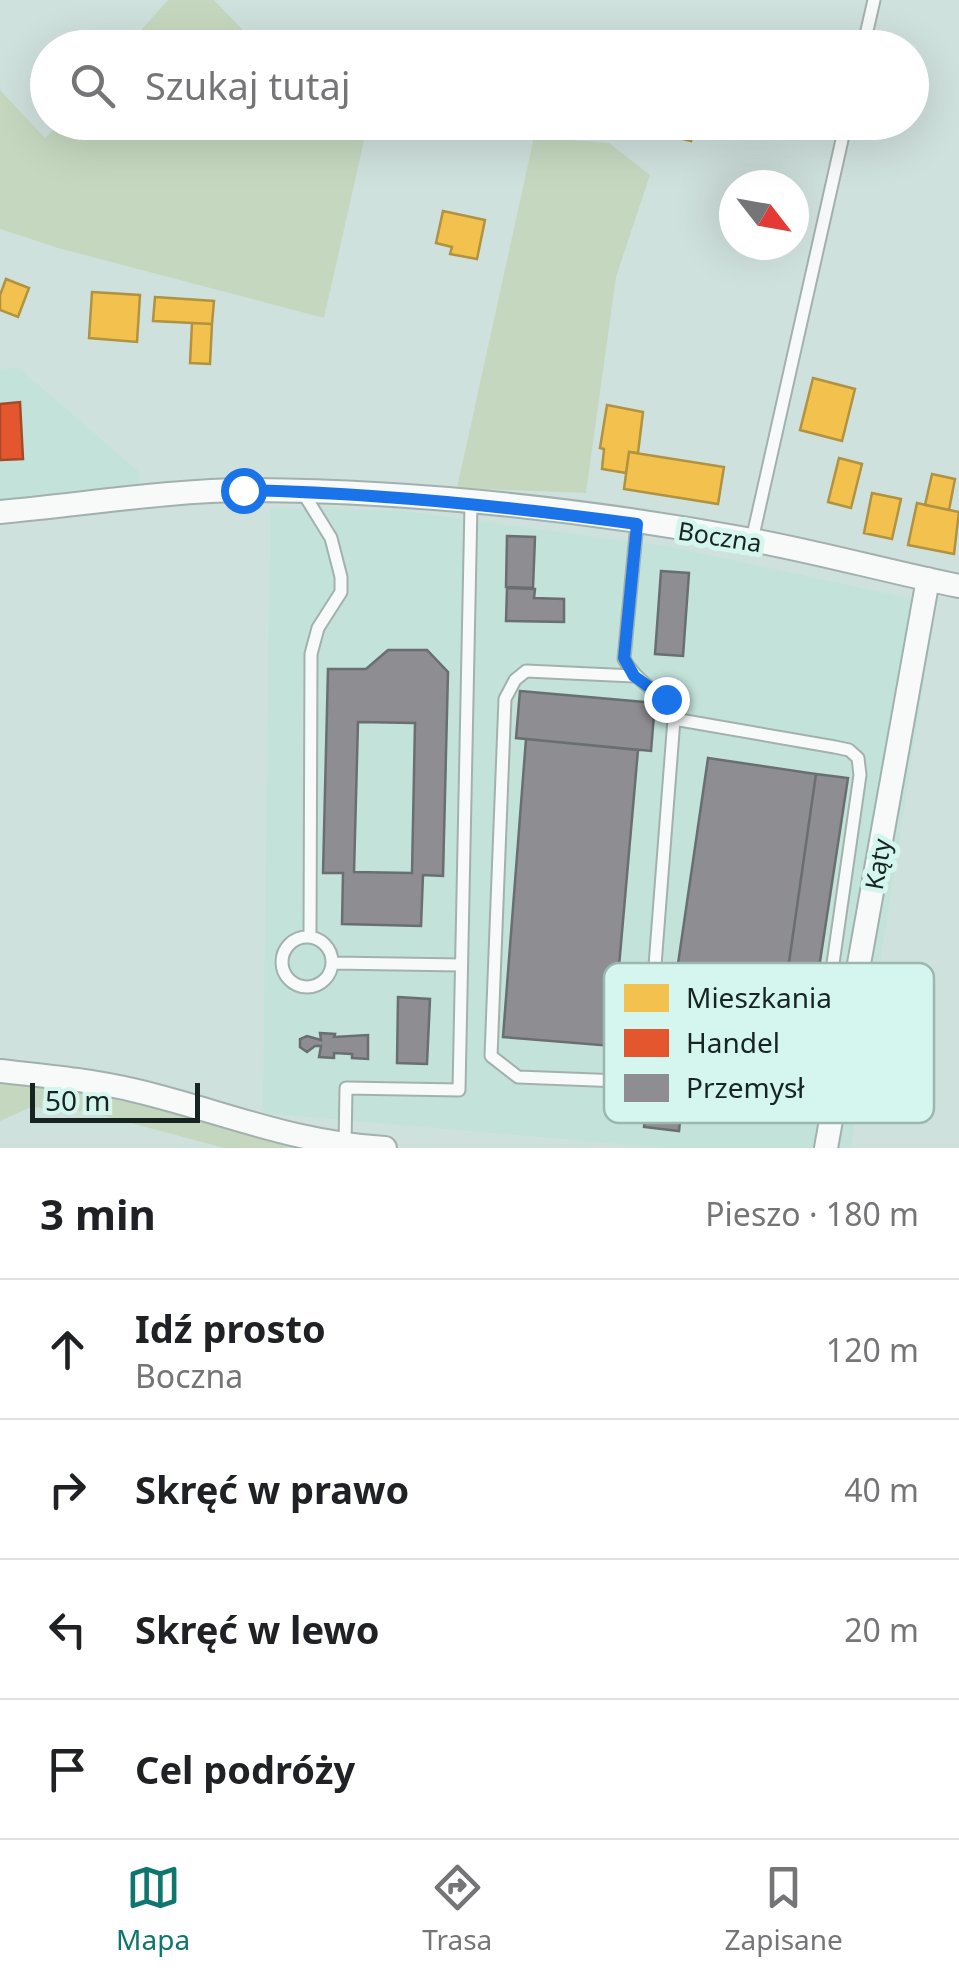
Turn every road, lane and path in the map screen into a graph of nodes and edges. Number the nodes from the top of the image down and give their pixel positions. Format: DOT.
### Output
graph roads {
  1 [pos="874,0"];
  2 [pos="867,30"];
  3 [pos="842,140"];
  4 [pos="302,492"];
  5 [pos="471,504"];
  6 [pos="0,512"];
  7 [pos="637,524"];
  8 [pos="752,540"];
  9 [pos="928,579"];
  10 [pos="959,586"];
  11 [pos="634,676"];
  12 [pos="674,719"];
  13 [pos="310,937"];
  14 [pos="333,963"];
  15 [pos="655,963"];
  16 [pos="833,963"];
  17 [pos="859,963"];
  18 [pos="461,966"];
  19 [pos="0,1071"];
  20 [pos="604,1080"];
  21 [pos="830,1123"];
  22 [pos="346,1146"];
  23 [pos="385,1148"];
  24 [pos="826,1148"];
  1 -- 2 [label="lane"];
  3 -- 8 [label="lane"];
  4 -- 5 [label="street, Boczna"];
  4 -- 6 [label="street, Boczna"];
  4 -- 13 [label="lane"];
  5 -- 7 [label="street, Boczna"];
  5 -- 18 [label="lane"];
  7 -- 8 [label="street, Boczna"];
  7 -- 11 [label="lane"];
  8 -- 9 [label="street, Boczna"];
  9 -- 10 [label="street, Boczna"];
  9 -- 17 [label="street, Kąty"];
  11 -- 12 [label="lane"];
  11 -- 20 [label="lane"];
  12 -- 15 [label="lane"];
  12 -- 16 [label="lane"];
  13 -- 14 [label="lane"];
  13 -- 14 [label="lane"];
  14 -- 18 [label="lane"];
  18 -- 22 [label="lane"];
  19 -- 22 [label="street"];
  21 -- 24 [label="street, Kąty"];
  22 -- 23 [label="street"];
}
